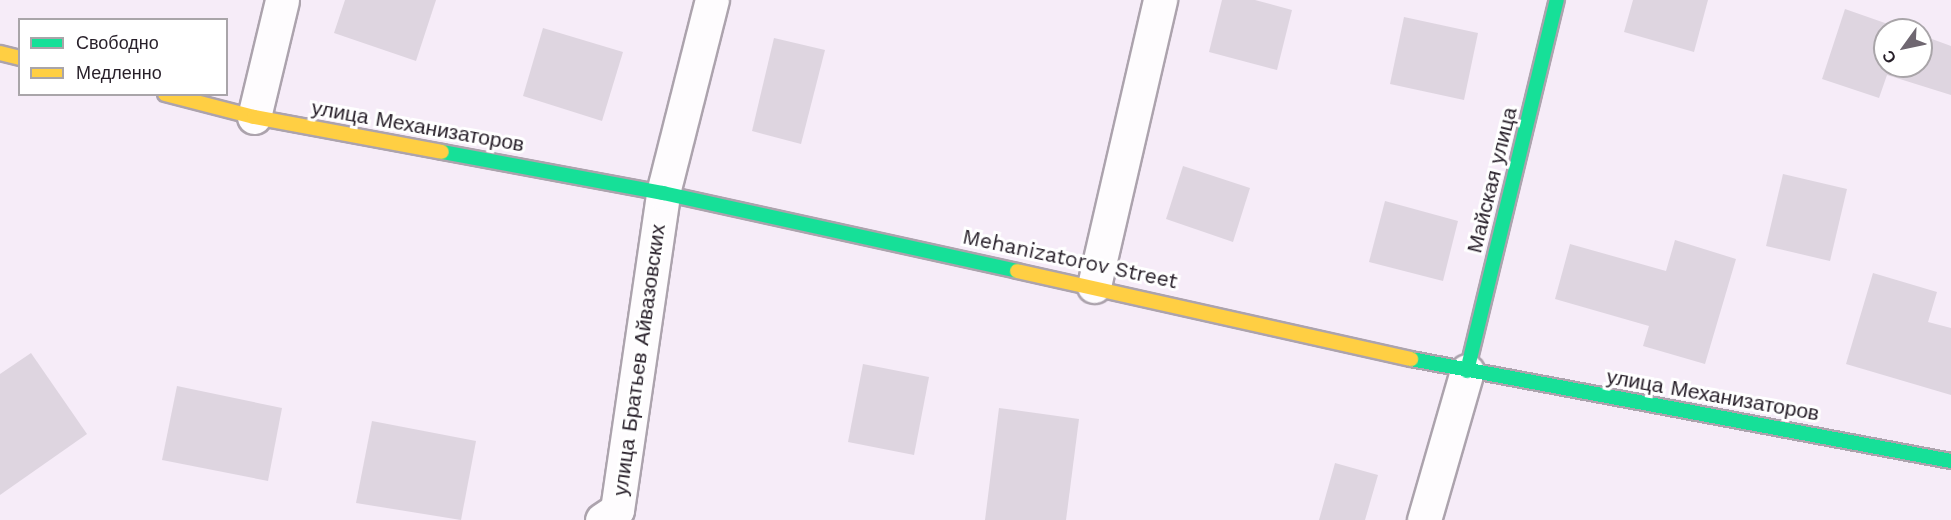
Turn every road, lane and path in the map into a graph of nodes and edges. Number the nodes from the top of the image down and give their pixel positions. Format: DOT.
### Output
graph roads {
  1 [pos="282,0"];
  2 [pos="712,0"];
  3 [pos="1160,0"];
  4 [pos="1557,0"];
  5 [pos="0,53"];
  6 [pos="18,58"];
  7 [pos="173,96"];
  8 [pos="254,117"];
  9 [pos="663,193"];
  10 [pos="1094,286"];
  11 [pos="1467,371"];
  12 [pos="1951,460"];
  13 [pos="602,520"];
  14 [pos="1424,520"];
  1 -- 8 [label="street"];
  2 -- 9 [label="street, улица Братьев Айвазовских"];
  3 -- 10 [label="street"];
  4 -- 11 [label="street, Майская улица"];
  5 -- 6 [label="street"];
  7 -- 8 [label="street, улица Механизаторов"];
  8 -- 9 [label="street, улица Механизаторов"];
  9 -- 10 [label="street, Mehanizatorov Street"];
  9 -- 13 [label="street, улица Братьев Айвазовских"];
  10 -- 11 [label="street, Mehanizatorov Street"];
  11 -- 12 [label="street, улица Механизаторов"];
  11 -- 14 [label="street"];
}
